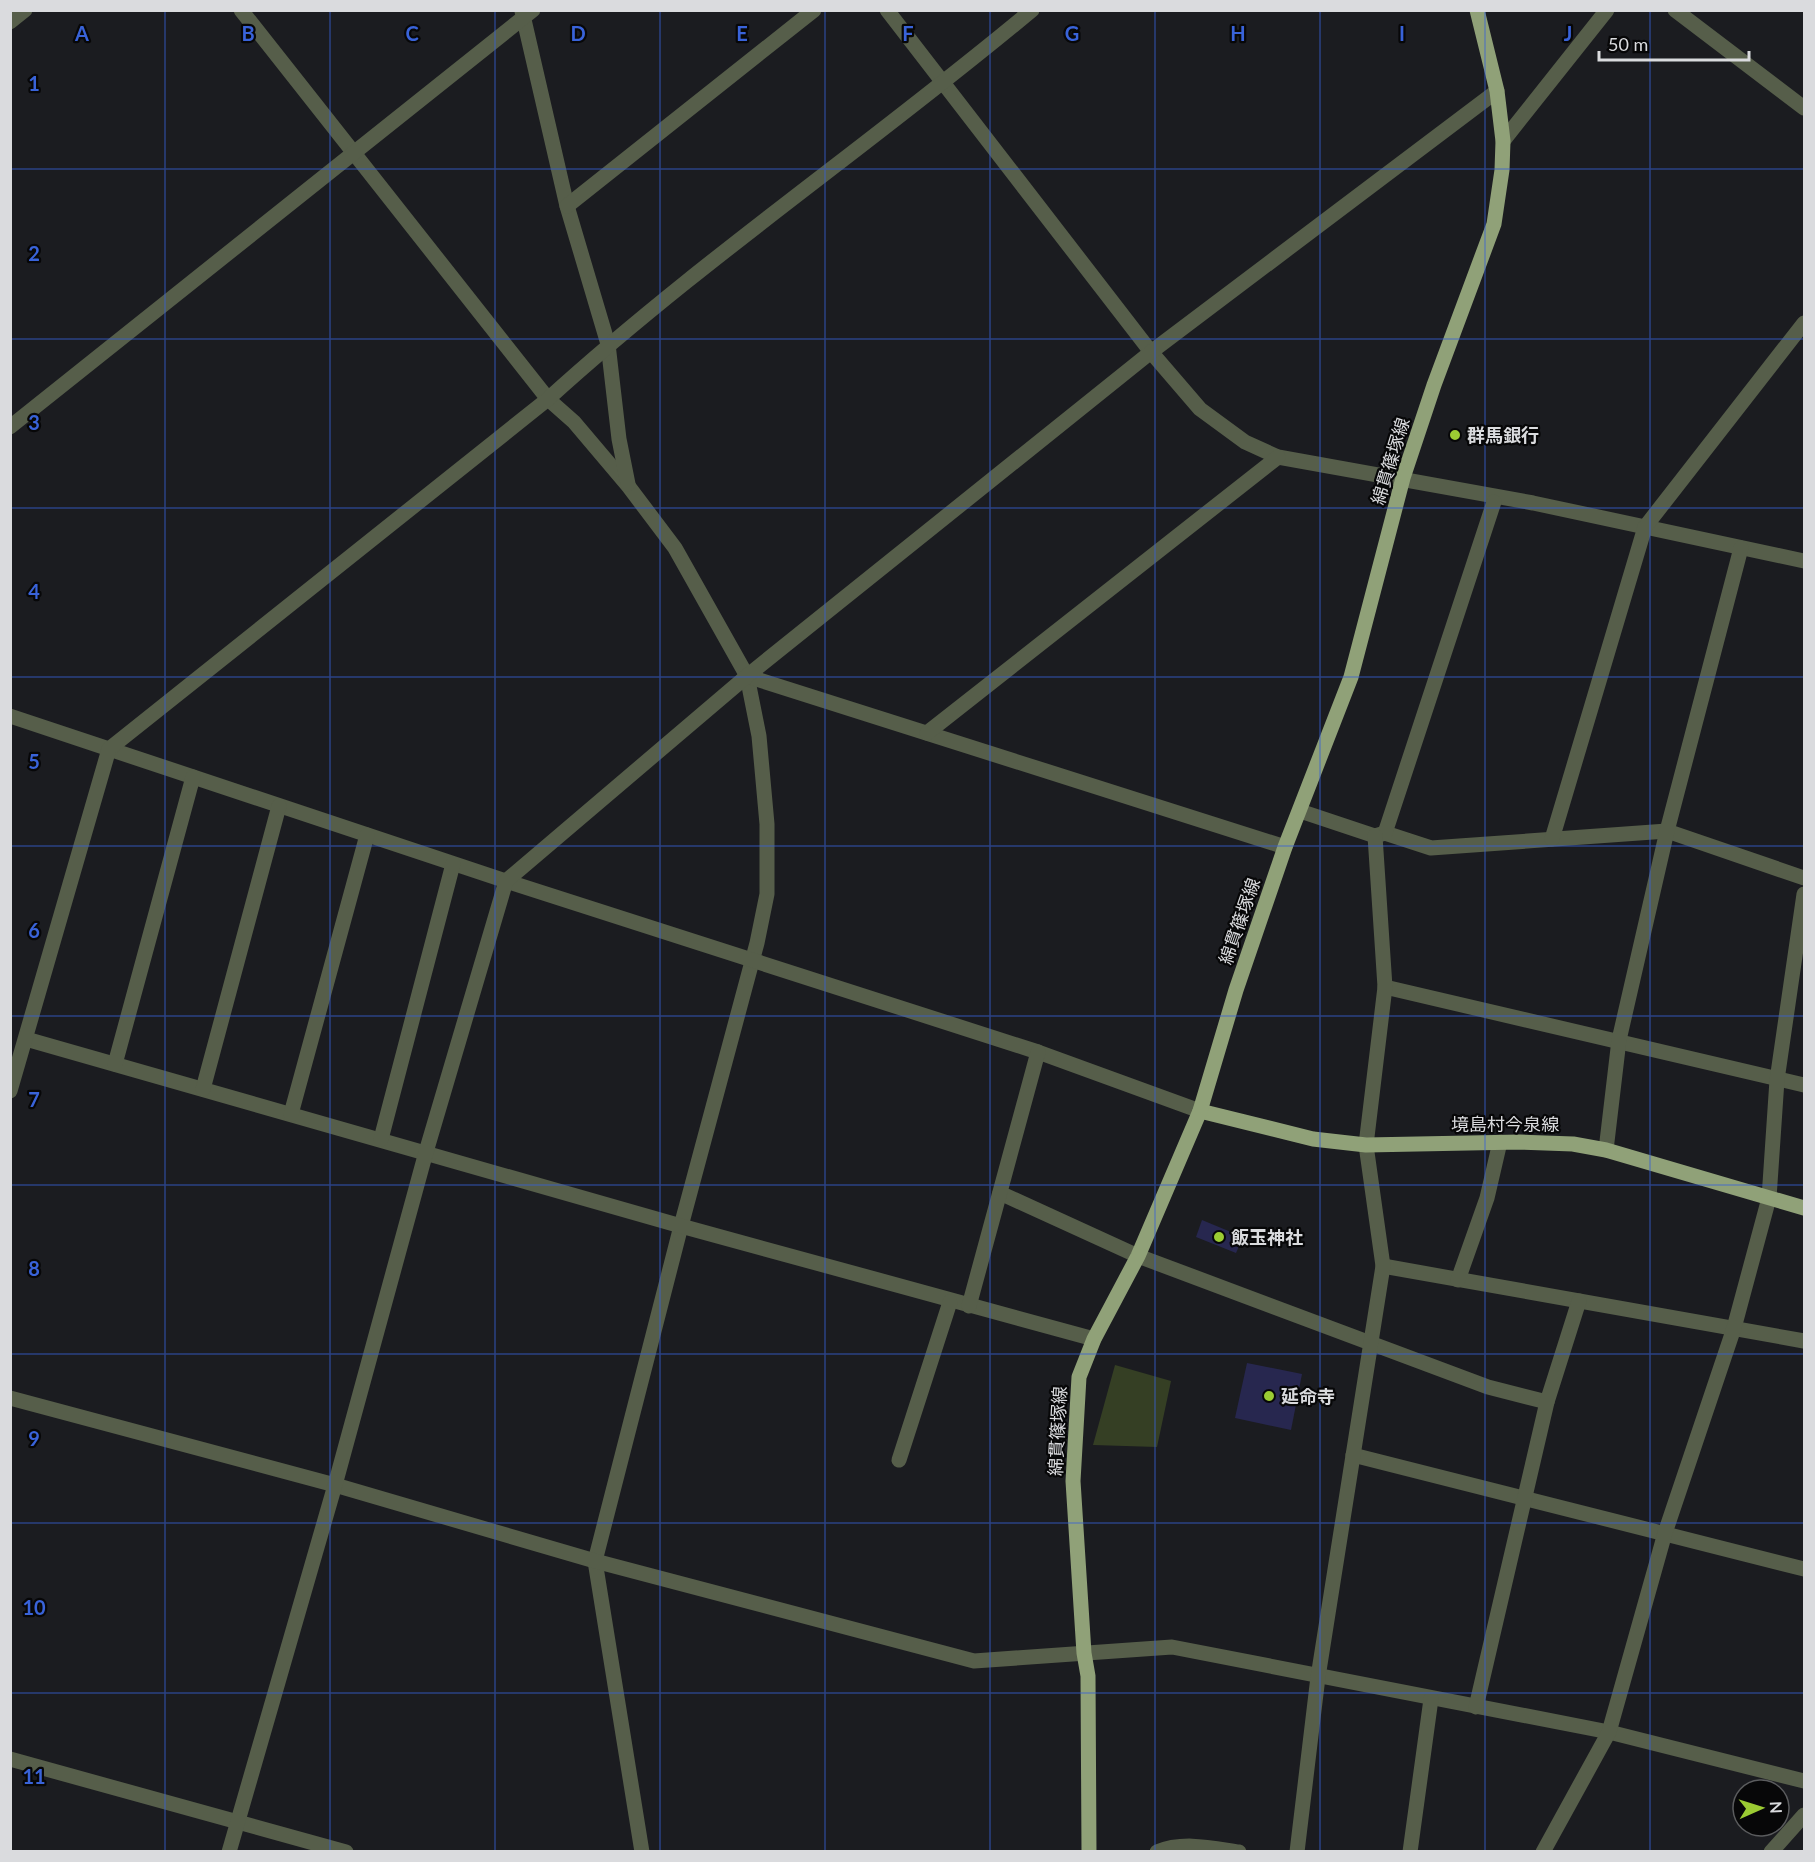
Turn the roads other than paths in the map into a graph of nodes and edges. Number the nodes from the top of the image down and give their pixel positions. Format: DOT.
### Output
graph roads {
  1 [pos="25,10"];
  2 [pos="241,10"];
  3 [pos="814,10"];
  4 [pos="887,10"];
  5 [pos="1032,10"];
  6 [pos="1477,10"];
  7 [pos="1607,10"];
  8 [pos="1675,10"];
  9 [pos="526,13"];
  10 [pos="10,22"];
  11 [pos="945,83"];
  12 [pos="1497,92"];
  13 [pos="1804,108"];
  14 [pos="1503,141"];
  15 [pos="354,155"];
  16 [pos="567,206"];
  17 [pos="1804,323"];
  18 [pos="608,344"];
  19 [pos="1151,352"];
  20 [pos="548,399"];
  21 [pos="10,428"];
  22 [pos="1278,457"];
  23 [pos="1403,478"];
  24 [pos="629,487"];
  25 [pos="1494,502"];
  26 [pos="1645,527"];
  27 [pos="1741,548"];
  28 [pos="1804,561"];
  29 [pos="747,676"];
  30 [pos="10,716"];
  31 [pos="927,733"];
  32 [pos="109,749"];
  33 [pos="193,777"];
  34 [pos="279,806"];
  35 [pos="1300,811"];
  36 [pos="1667,831"];
  37 [pos="367,835"];
  38 [pos="1380,835"];
  39 [pos="1552,839"];
  40 [pos="1285,847"];
  41 [pos="453,864"];
  42 [pos="1804,878"];
  43 [pos="506,881"];
  44 [pos="1804,894"];
  45 [pos="752,961"];
  46 [pos="1385,987"];
  47 [pos="26,1039"];
  48 [pos="1619,1040"];
  49 [pos="1038,1052"];
  50 [pos="115,1064"];
  51 [pos="1778,1080"];
  52 [pos="1804,1085"];
  53 [pos="204,1089"];
  54 [pos="10,1091"];
  55 [pos="1200,1111"];
  56 [pos="291,1114"];
  57 [pos="381,1139"];
  58 [pos="1500,1142"];
  59 [pos="1366,1145"];
  60 [pos="1606,1150"];
  61 [pos="426,1152"];
  62 [pos="1000,1193"];
  63 [pos="1769,1198"];
  64 [pos="1804,1208"];
  65 [pos="681,1226"];
  66 [pos="1138,1256"];
  67 [pos="1383,1266"];
  68 [pos="1458,1280"];
  69 [pos="1579,1301"];
  70 [pos="950,1302"];
  71 [pos="969,1306"];
  72 [pos="1734,1328"];
  73 [pos="1095,1339"];
  74 [pos="1804,1341"];
  75 [pos="1371,1343"];
  76 [pos="10,1398"];
  77 [pos="1547,1402"];
  78 [pos="1353,1455"];
  79 [pos="899,1460"];
  80 [pos="335,1485"];
  81 [pos="1525,1499"];
  82 [pos="1665,1533"];
  83 [pos="595,1561"];
  84 [pos="1804,1569"];
  85 [pos="1084,1653"];
  86 [pos="1318,1677"];
  87 [pos="1431,1699"];
  88 [pos="1476,1707"];
  89 [pos="1609,1732"];
  90 [pos="10,1759"];
  91 [pos="1804,1781"];
  92 [pos="1804,1815"];
  93 [pos="237,1821"];
  94 [pos="229,1851"];
  95 [pos="346,1851"];
  96 [pos="642,1851"];
  97 [pos="1089,1851"];
  98 [pos="1157,1851"];
  99 [pos="1239,1851"];
  100 [pos="1298,1851"];
  101 [pos="1410,1851"];
  102 [pos="1543,1851"];
  103 [pos="1771,1851"];
  1 -- 10 [label="street"];
  2 -- 15 [label="street"];
  3 -- 16 [label="street"];
  4 -- 11 [label="street"];
  5 -- 11 [label="street"];
  6 -- 12 [label="main road, 綿貫篠塚線"];
  7 -- 14 [label="street"];
  8 -- 13 [label="street"];
  9 -- 15 [label="street"];
  9 -- 16 [label="street"];
  11 -- 18 [label="street"];
  11 -- 19 [label="street"];
  12 -- 14 [label="main road, 綿貫篠塚線"];
  12 -- 19 [label="street"];
  14 -- 23 [label="main road, 綿貫篠塚線"];
  15 -- 20 [label="street"];
  15 -- 21 [label="street"];
  16 -- 18 [label="street"];
  17 -- 26 [label="street"];
  18 -- 20 [label="street"];
  18 -- 24 [label="street"];
  19 -- 22 [label="street"];
  19 -- 29 [label="street"];
  20 -- 24 [label="street"];
  20 -- 32 [label="street"];
  22 -- 23 [label="street"];
  22 -- 31 [label="street"];
  23 -- 26 [label="street"];
  23 -- 35 [label="main road, 綿貫篠塚線"];
  24 -- 29 [label="street"];
  25 -- 38 [label="street"];
  26 -- 27 [label="street"];
  26 -- 39 [label="street"];
  27 -- 28 [label="street"];
  27 -- 36 [label="street"];
  29 -- 31 [label="street"];
  29 -- 43 [label="street"];
  29 -- 45 [label="street"];
  30 -- 32 [label="street"];
  31 -- 40 [label="street"];
  32 -- 33 [label="street"];
  32 -- 47 [label="street"];
  33 -- 34 [label="street"];
  33 -- 50 [label="street"];
  34 -- 37 [label="street"];
  34 -- 53 [label="street"];
  35 -- 38 [label="street"];
  35 -- 40 [label="main road, 綿貫篠塚線"];
  36 -- 39 [label="street"];
  36 -- 42 [label="street"];
  36 -- 48 [label="street"];
  37 -- 41 [label="street"];
  37 -- 56 [label="street"];
  38 -- 39 [label="street"];
  38 -- 46 [label="street"];
  40 -- 55 [label="main road, 綿貫篠塚線"];
  41 -- 43 [label="street"];
  41 -- 57 [label="street"];
  43 -- 45 [label="street"];
  43 -- 61 [label="street"];
  44 -- 51 [label="street"];
  45 -- 49 [label="street"];
  45 -- 65 [label="street"];
  46 -- 48 [label="street"];
  46 -- 59 [label="street"];
  47 -- 50 [label="street"];
  47 -- 54 [label="street"];
  48 -- 51 [label="street"];
  48 -- 60 [label="street"];
  49 -- 55 [label="street"];
  49 -- 62 [label="street"];
  50 -- 53 [label="street"];
  51 -- 52 [label="street"];
  51 -- 63 [label="street"];
  53 -- 56 [label="street"];
  55 -- 59 [label="main road, 境島村今泉線"];
  55 -- 66 [label="main road, 綿貫篠塚線"];
  56 -- 57 [label="street"];
  57 -- 61 [label="street"];
  58 -- 59 [label="main road, 境島村今泉線"];
  58 -- 60 [label="main road, 境島村今泉線"];
  58 -- 68 [label="street"];
  59 -- 67 [label="street"];
  60 -- 63 [label="main road, 境島村今泉線"];
  61 -- 65 [label="street"];
  61 -- 80 [label="street"];
  62 -- 66 [label="street"];
  62 -- 71 [label="street"];
  63 -- 64 [label="main road, 境島村今泉線"];
  63 -- 72 [label="street"];
  65 -- 70 [label="street"];
  65 -- 83 [label="street"];
  66 -- 73 [label="main road, 綿貫篠塚線"];
  66 -- 75 [label="street"];
  67 -- 68 [label="street"];
  67 -- 75 [label="street"];
  68 -- 69 [label="street"];
  69 -- 72 [label="street"];
  69 -- 77 [label="street"];
  70 -- 71 [label="street"];
  70 -- 79 [label="street"];
  71 -- 73 [label="street"];
  72 -- 74 [label="street"];
  72 -- 82 [label="street"];
  73 -- 85 [label="main road, 綿貫篠塚線"];
  75 -- 77 [label="street"];
  75 -- 78 [label="street"];
  76 -- 80 [label="street"];
  77 -- 81 [label="street"];
  78 -- 81 [label="street"];
  78 -- 86 [label="street"];
  80 -- 83 [label="street"];
  80 -- 93 [label="street"];
  81 -- 82 [label="street"];
  81 -- 88 [label="street"];
  82 -- 84 [label="street"];
  82 -- 89 [label="street"];
  83 -- 85 [label="street"];
  83 -- 96 [label="street"];
  85 -- 86 [label="street"];
  85 -- 97 [label="main road, 綿貫篠塚線"];
  86 -- 87 [label="street"];
  86 -- 100 [label="street"];
  87 -- 88 [label="street"];
  87 -- 101 [label="street"];
  88 -- 89 [label="street"];
  89 -- 91 [label="street"];
  89 -- 102 [label="street"];
  90 -- 93 [label="street"];
  92 -- 103 [label="street"];
  93 -- 94 [label="street"];
  93 -- 95 [label="street"];
  98 -- 99 [label="street"];
}
